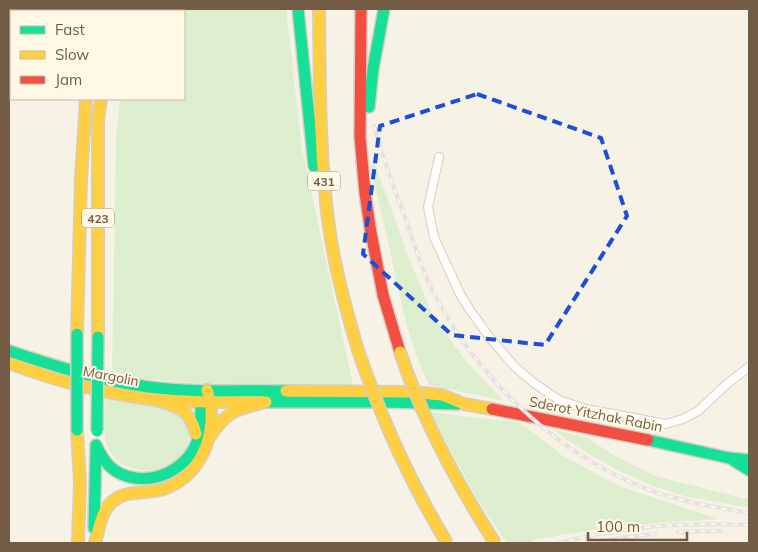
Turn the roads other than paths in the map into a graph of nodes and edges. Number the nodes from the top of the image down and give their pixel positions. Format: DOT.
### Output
graph roads {
  1 [pos="298,9"];
  2 [pos="319,9"];
  3 [pos="361,9"];
  4 [pos="384,9"];
  5 [pos="86,100"];
  6 [pos="101,100"];
  7 [pos="439,157"];
  8 [pos="362,165"];
  9 [pos="337,270"];
  10 [pos="9,350"];
  11 [pos="9,363"];
  12 [pos="749,367"];
  13 [pos="207,390"];
  14 [pos="151,399"];
  15 [pos="206,402"];
  16 [pos="266,402"];
  17 [pos="464,404"];
  18 [pos="208,440"];
  19 [pos="195,444"];
  20 [pos="96,445"];
  21 [pos="722,456"];
  22 [pos="749,460"];
  23 [pos="749,470"];
  24 [pos="79,517"];
  25 [pos="74,543"];
  26 [pos="78,543"];
  27 [pos="94,543"];
  28 [pos="447,543"];
  29 [pos="494,543"];
  1 -- 9 [label="main road"];
  2 -- 9 [label="main road, 431"];
  3 -- 8 [label="main road"];
  4 -- 8 [label="main road"];
  5 -- 24 [label="main road, 423, bridge"];
  6 -- 20 [label="main road, 423, bridge"];
  7 -- 12 [label="street"];
  8 -- 29 [label="main road, bridge"];
  9 -- 28 [label="main road, 431, bridge"];
  10 -- 13 [label="main road, Margolin"];
  11 -- 14 [label="main road, Margolin"];
  13 -- 15 [label="main road"];
  13 -- 17 [label="main road, Sderot Yitzhak Rabin"];
  14 -- 15 [label="main road, Margolin"];
  14 -- 19 [label="main road"];
  15 -- 16 [label="main road, Sderot Yitzhak Rabin"];
  15 -- 18 [label="main road"];
  15 -- 19 [label="main road"];
  16 -- 17 [label="main road, Sderot Yitzhak Rabin"];
  16 -- 18 [label="main road"];
  17 -- 21 [label="main road, Sderot Yitzhak Rabin"];
  18 -- 27 [label="main road"];
  19 -- 20 [label="main road"];
  20 -- 27 [label="main road, 423"];
  21 -- 22 [label="main road, Sderot Yitzhak Rabin"];
  21 -- 23 [label="main road, Sderot Yitzhak Rabin"];
  24 -- 25 [label="main road"];
  24 -- 26 [label="main road, 423"];
}
